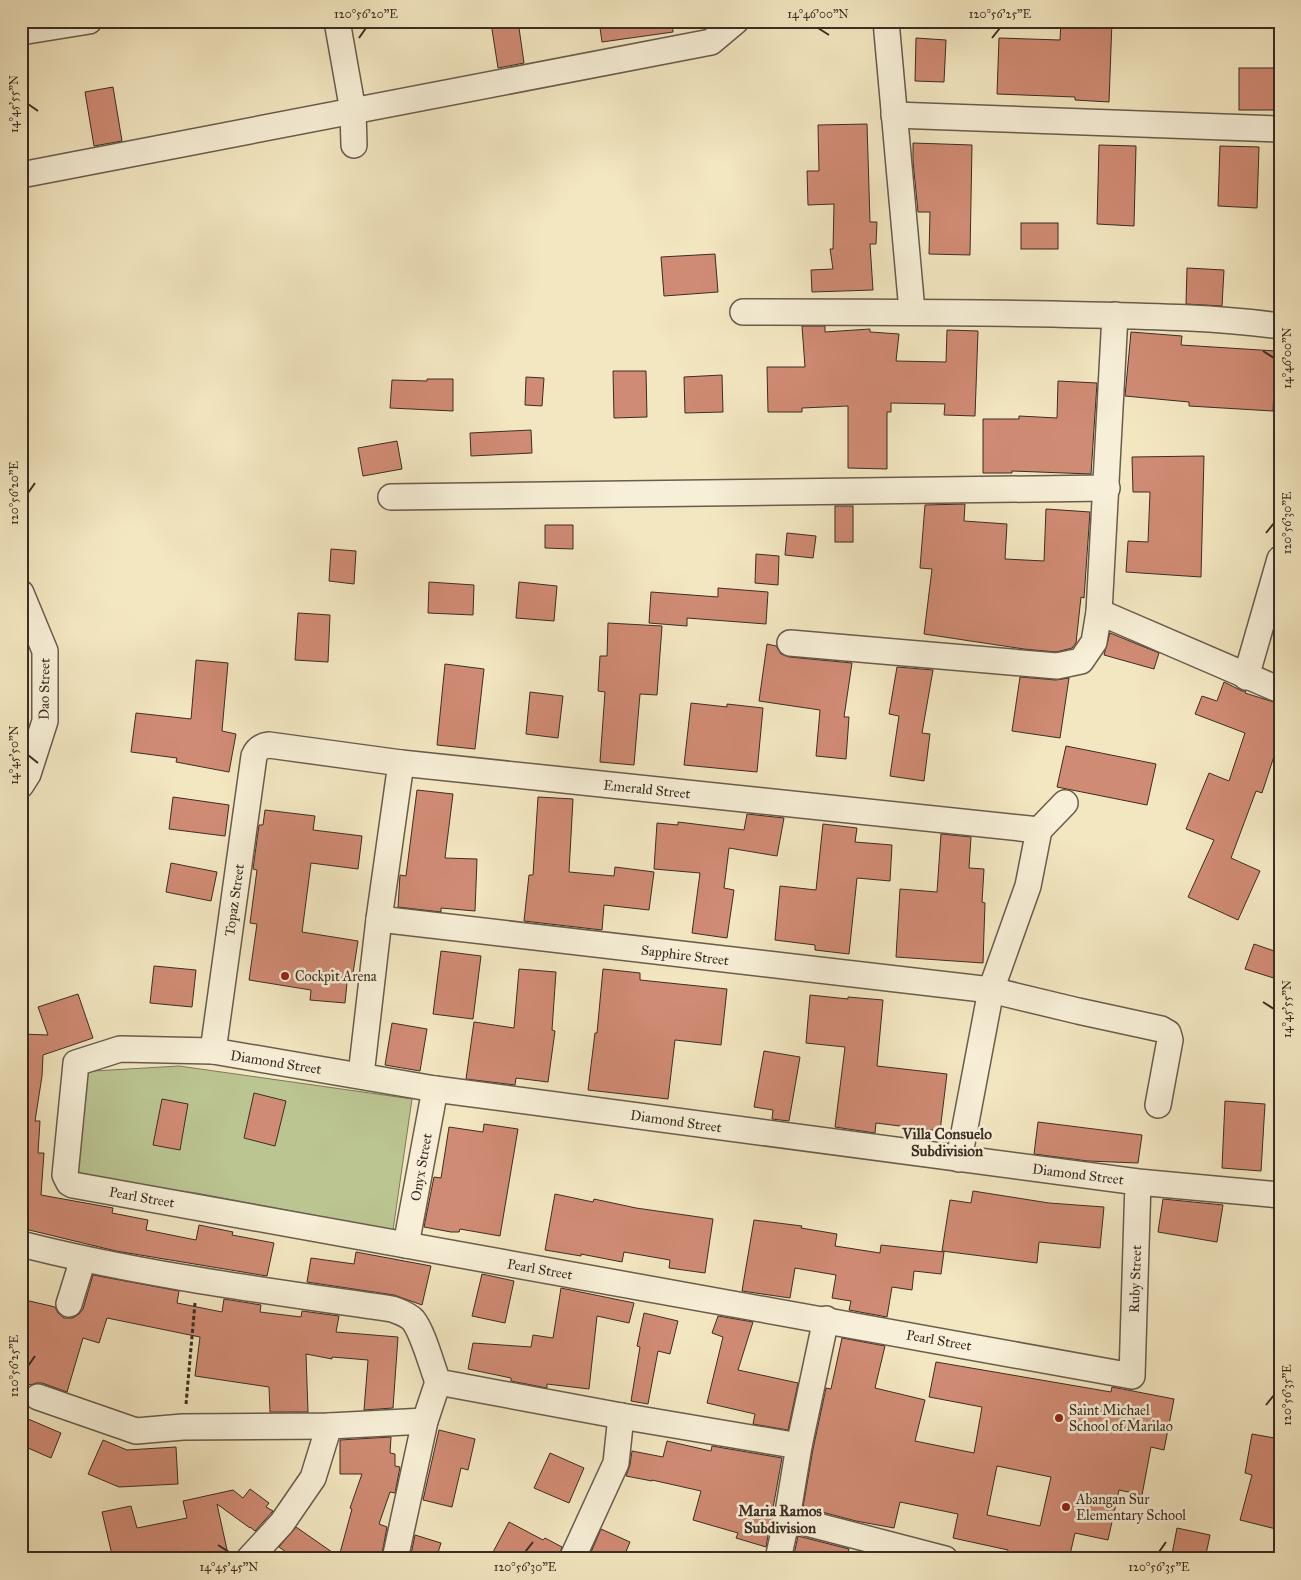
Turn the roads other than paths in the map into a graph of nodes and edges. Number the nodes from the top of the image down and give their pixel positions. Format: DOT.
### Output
graph roads {
  1 [pos="90,21"];
  2 [pos="337,21"];
  3 [pos="736,21"];
  4 [pos="886,21"];
  5 [pos="21,32"];
  6 [pos="710,32"];
  7 [pos="352,111"];
  8 [pos="894,115"];
  9 [pos="1280,129"];
  10 [pos="354,145"];
  11 [pos="21,175"];
  12 [pos="744,312"];
  13 [pos="912,312"];
  14 [pos="1115,316"];
  15 [pos="1280,326"];
  16 [pos="1107,488"];
  17 [pos="391,497"];
  18 [pos="1280,559"];
  19 [pos="21,593"];
  20 [pos="1099,612"];
  21 [pos="790,643"];
  22 [pos="1246,677"];
  23 [pos="1280,690"];
  24 [pos="257,750"];
  25 [pos="401,763"];
  26 [pos="24,776"];
  27 [pos="1065,803"];
  28 [pos="1039,830"];
  29 [pos="379,919"];
  30 [pos="991,990"];
  31 [pos="213,1051"];
  32 [pos="76,1063"];
  33 [pos="361,1075"];
  34 [pos="435,1089"];
  35 [pos="1158,1105"];
  36 [pos="959,1159"];
  37 [pos="1138,1182"];
  38 [pos="1280,1195"];
  39 [pos="21,1244"];
  40 [pos="406,1245"];
  41 [pos="83,1260"];
  42 [pos="69,1304"];
  43 [pos="826,1319"];
  44 [pos="1132,1376"];
  45 [pos="438,1382"];
  46 [pos="38,1397"];
  47 [pos="621,1416"];
  48 [pos="426,1421"];
  49 [pos="329,1426"];
  50 [pos="799,1446"];
  51 [pos="787,1518"];
  52 [pos="249,1559"];
  53 [pos="395,1559"];
  54 [pos="572,1559"];
  55 [pos="778,1559"];
  56 [pos="944,1559"];
  1 -- 5 [label="street"];
  2 -- 7 [label="street"];
  3 -- 6 [label="street"];
  4 -- 8 [label="street"];
  6 -- 7 [label="street"];
  7 -- 10 [label="street"];
  7 -- 11 [label="street"];
  8 -- 9 [label="street"];
  8 -- 13 [label="street"];
  12 -- 13 [label="street"];
  13 -- 14 [label="street"];
  14 -- 15 [label="street"];
  14 -- 16 [label="street"];
  16 -- 17 [label="street"];
  16 -- 20 [label="street"];
  18 -- 22 [label="street"];
  19 -- 26 [label="street, Dao Street"];
  20 -- 21 [label="street"];
  20 -- 22 [label="street"];
  22 -- 23 [label="street"];
  24 -- 25 [label="street, Emerald Street"];
  24 -- 31 [label="street, Topaz Street"];
  25 -- 28 [label="street, Emerald Street"];
  25 -- 29 [label="street"];
  27 -- 28 [label="street"];
  28 -- 30 [label="street"];
  29 -- 30 [label="street, Sapphire Street"];
  29 -- 33 [label="street"];
  30 -- 35 [label="street, Sapphire Street"];
  30 -- 36 [label="street"];
  31 -- 32 [label="street, Diamond Street"];
  31 -- 33 [label="street, Diamond Street"];
  32 -- 40 [label="street, Pearl Street"];
  33 -- 34 [label="street, Diamond Street"];
  34 -- 36 [label="street, Diamond Street"];
  34 -- 40 [label="street, Onyx Street"];
  36 -- 37 [label="street, Diamond Street"];
  37 -- 38 [label="street, Diamond Street"];
  37 -- 44 [label="street, Ruby Street"];
  39 -- 41 [label="street"];
  40 -- 43 [label="street, Pearl Street"];
  41 -- 42 [label="street"];
  41 -- 45 [label="street"];
  43 -- 44 [label="street, Pearl Street"];
  43 -- 50 [label="street"];
  45 -- 47 [label="street"];
  45 -- 48 [label="street"];
  46 -- 49 [label="street"];
  47 -- 50 [label="street"];
  47 -- 54 [label="street"];
  48 -- 49 [label="street"];
  48 -- 53 [label="street"];
  49 -- 52 [label="street"];
  50 -- 51 [label="street"];
  51 -- 55 [label="street"];
  51 -- 56 [label="street"];
}
